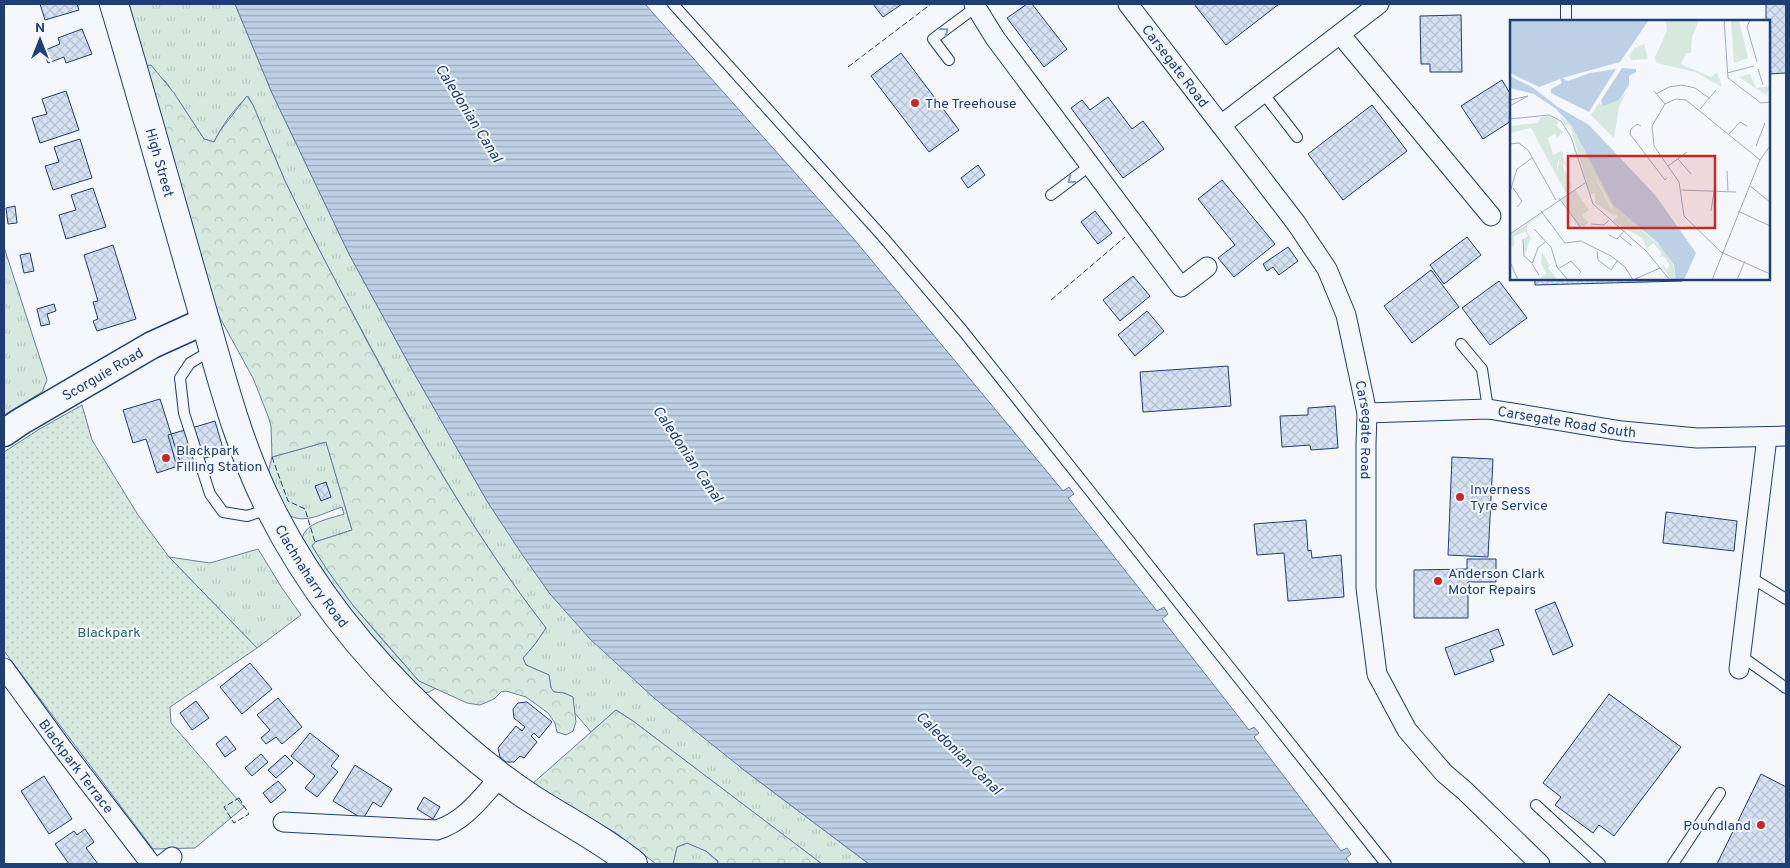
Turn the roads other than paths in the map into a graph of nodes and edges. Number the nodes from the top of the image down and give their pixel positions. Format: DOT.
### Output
graph roads {
  1 [pos="114,4"];
  2 [pos="673,4"];
  3 [pos="1128,4"];
  4 [pos="1380,4"];
  5 [pos="1566,4"];
  6 [pos="977,5"];
  7 [pos="1566,20"];
  8 [pos="1340,34"];
  9 [pos="949,60"];
  10 [pos="1262,93"];
  11 [pos="1221,126"];
  12 [pos="1297,137"];
  13 [pos="1091,165"];
  14 [pos="1051,195"];
  15 [pos="1491,216"];
  16 [pos="1207,266"];
  17 [pos="205,321"];
  18 [pos="1461,344"];
  19 [pos="214,349"];
  20 [pos="1488,409"];
  21 [pos="1367,413"];
  22 [pos="4,433"];
  23 [pos="1786,436"];
  24 [pos="1767,437"];
  25 [pos="270,509"];
  26 [pos="1750,577"];
  27 [pos="1785,596"];
  28 [pos="1740,663"];
  29 [pos="4,668"];
  30 [pos="1786,688"];
  31 [pos="500,777"];
  32 [pos="1720,794"];
  33 [pos="1536,805"];
  34 [pos="283,822"];
  35 [pos="151,864"];
  36 [pos="633,864"];
  37 [pos="1386,864"];
  38 [pos="1540,864"];
  39 [pos="1600,864"];
  40 [pos="1673,864"];
  1 -- 17 [label="main road, High Street"];
  2 -- 37 [label="lane"];
  3 -- 11 [label="street, Carsegate Road"];
  4 -- 8 [label="street"];
  5 -- 7 [label="lane"];
  9 -- 6 [label="lane, one-way"];
  6 -- 13 [label="street"];
  8 -- 10 [label="street"];
  8 -- 15 [label="street"];
  10 -- 11 [label="street"];
  10 -- 12 [label="lane"];
  11 -- 21 [label="street, Carsegate Road"];
  13 -- 14 [label="lane, one-way"];
  13 -- 16 [label="street"];
  17 -- 19 [label="main road, Clachnaharry Road"];
  17 -- 22 [label="street, Scorguie Road"];
  18 -- 20 [label="lane"];
  19 -- 25 [label="main road, Clachnaharry Road"];
  19 -- 25 [label="lane"];
  20 -- 21 [label="street, Carsegate Road South"];
  20 -- 24 [label="street, Carsegate Road South"];
  21 -- 38 [label="street, Carsegate Road"];
  23 -- 24 [label="street, Carsegate Road South"];
  24 -- 26 [label="street"];
  25 -- 31 [label="main road, Clachnaharry Road"];
  26 -- 27 [label="lane"];
  26 -- 28 [label="street"];
  28 -- 30 [label="lane"];
  29 -- 35 [label="street, Blackpark Terrace"];
  31 -- 34 [label="street"];
  31 -- 36 [label="main road, Clachnaharry Road"];
  32 -- 40 [label="lane"];
  33 -- 39 [label="lane"];
}
